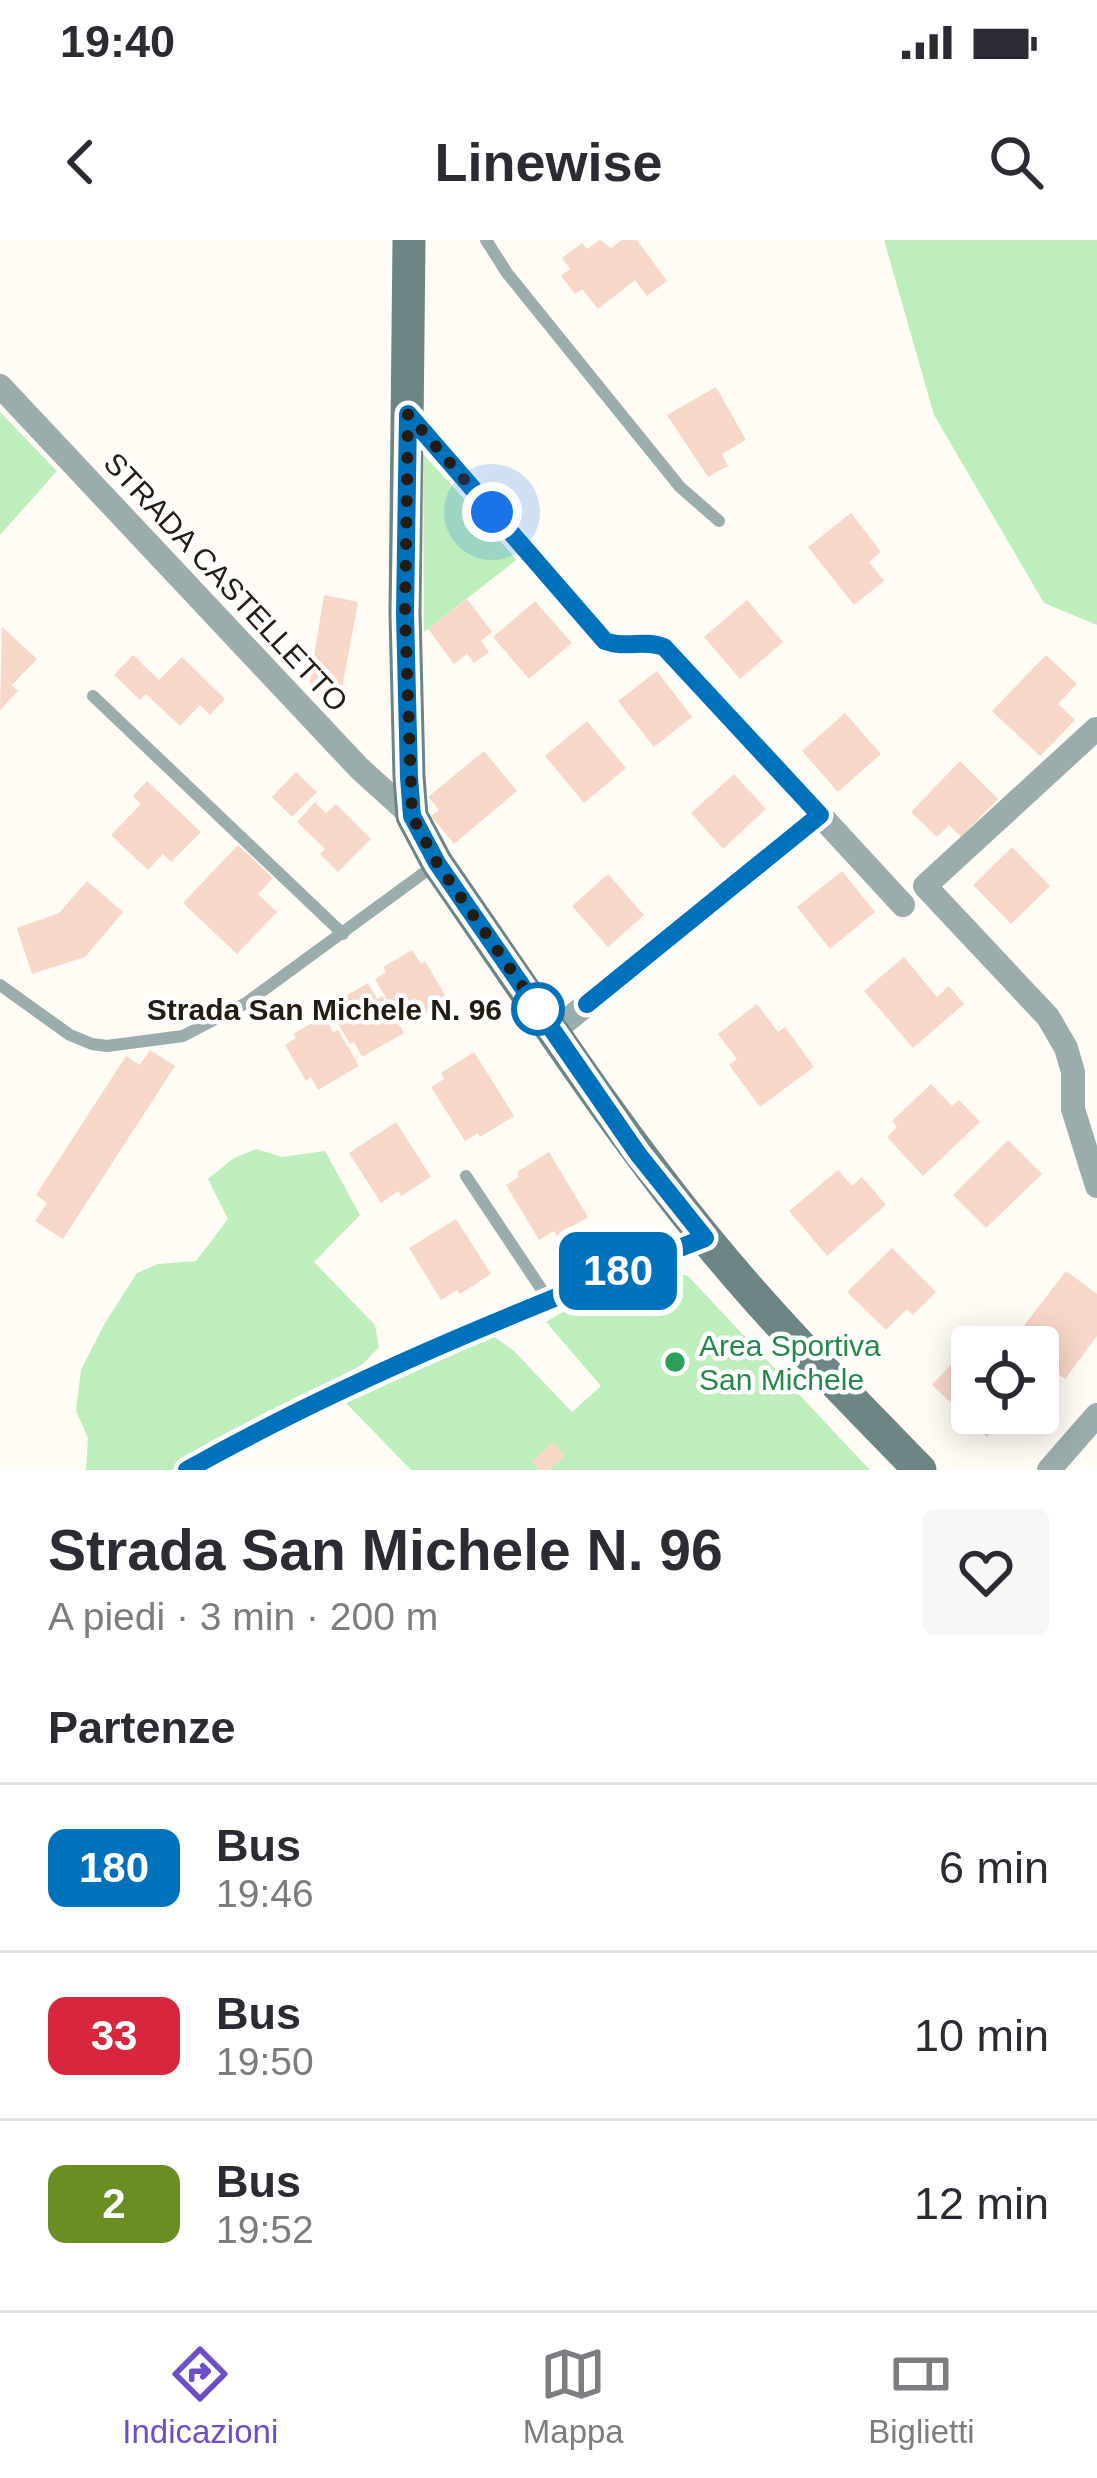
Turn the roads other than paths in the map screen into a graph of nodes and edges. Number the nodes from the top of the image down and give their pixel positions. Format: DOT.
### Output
graph roads {
  1 [pos="409,240"];
  2 [pos="487,240"];
  3 [pos="0,386"];
  4 [pos="408,414"];
  5 [pos="719,521"];
  6 [pos="93,696"];
  7 [pos="1096,729"];
  8 [pos="820,815"];
  9 [pos="412,816"];
  10 [pos="437,863"];
  11 [pos="903,905"];
  12 [pos="343,934"];
  13 [pos="0,985"];
  14 [pos="554,1031"];
  15 [pos="466,1175"];
  16 [pos="1097,1186"];
  17 [pos="705,1238"];
  18 [pos="548,1299"];
  19 [pos="1097,1415"];
  20 [pos="187,1470"];
  21 [pos="920,1470"];
  22 [pos="1049,1470"];
  1 -- 4 [label="street"];
  2 -- 5 [label="lane"];
  3 -- 9 [label="street, STRADA CASTELLETTO"];
  4 -- 8 [label="street"];
  4 -- 9 [label="street"];
  6 -- 12 [label="lane"];
  7 -- 16 [label="street"];
  8 -- 11 [label="street"];
  8 -- 14 [label="street"];
  9 -- 10 [label="street"];
  10 -- 12 [label="lane"];
  10 -- 14 [label="street"];
  12 -- 13 [label="lane"];
  14 -- 17 [label="street"];
  15 -- 18 [label="lane"];
  17 -- 18 [label="street"];
  17 -- 21 [label="street"];
  18 -- 20 [label="street"];
  19 -- 22 [label="street"];
}
